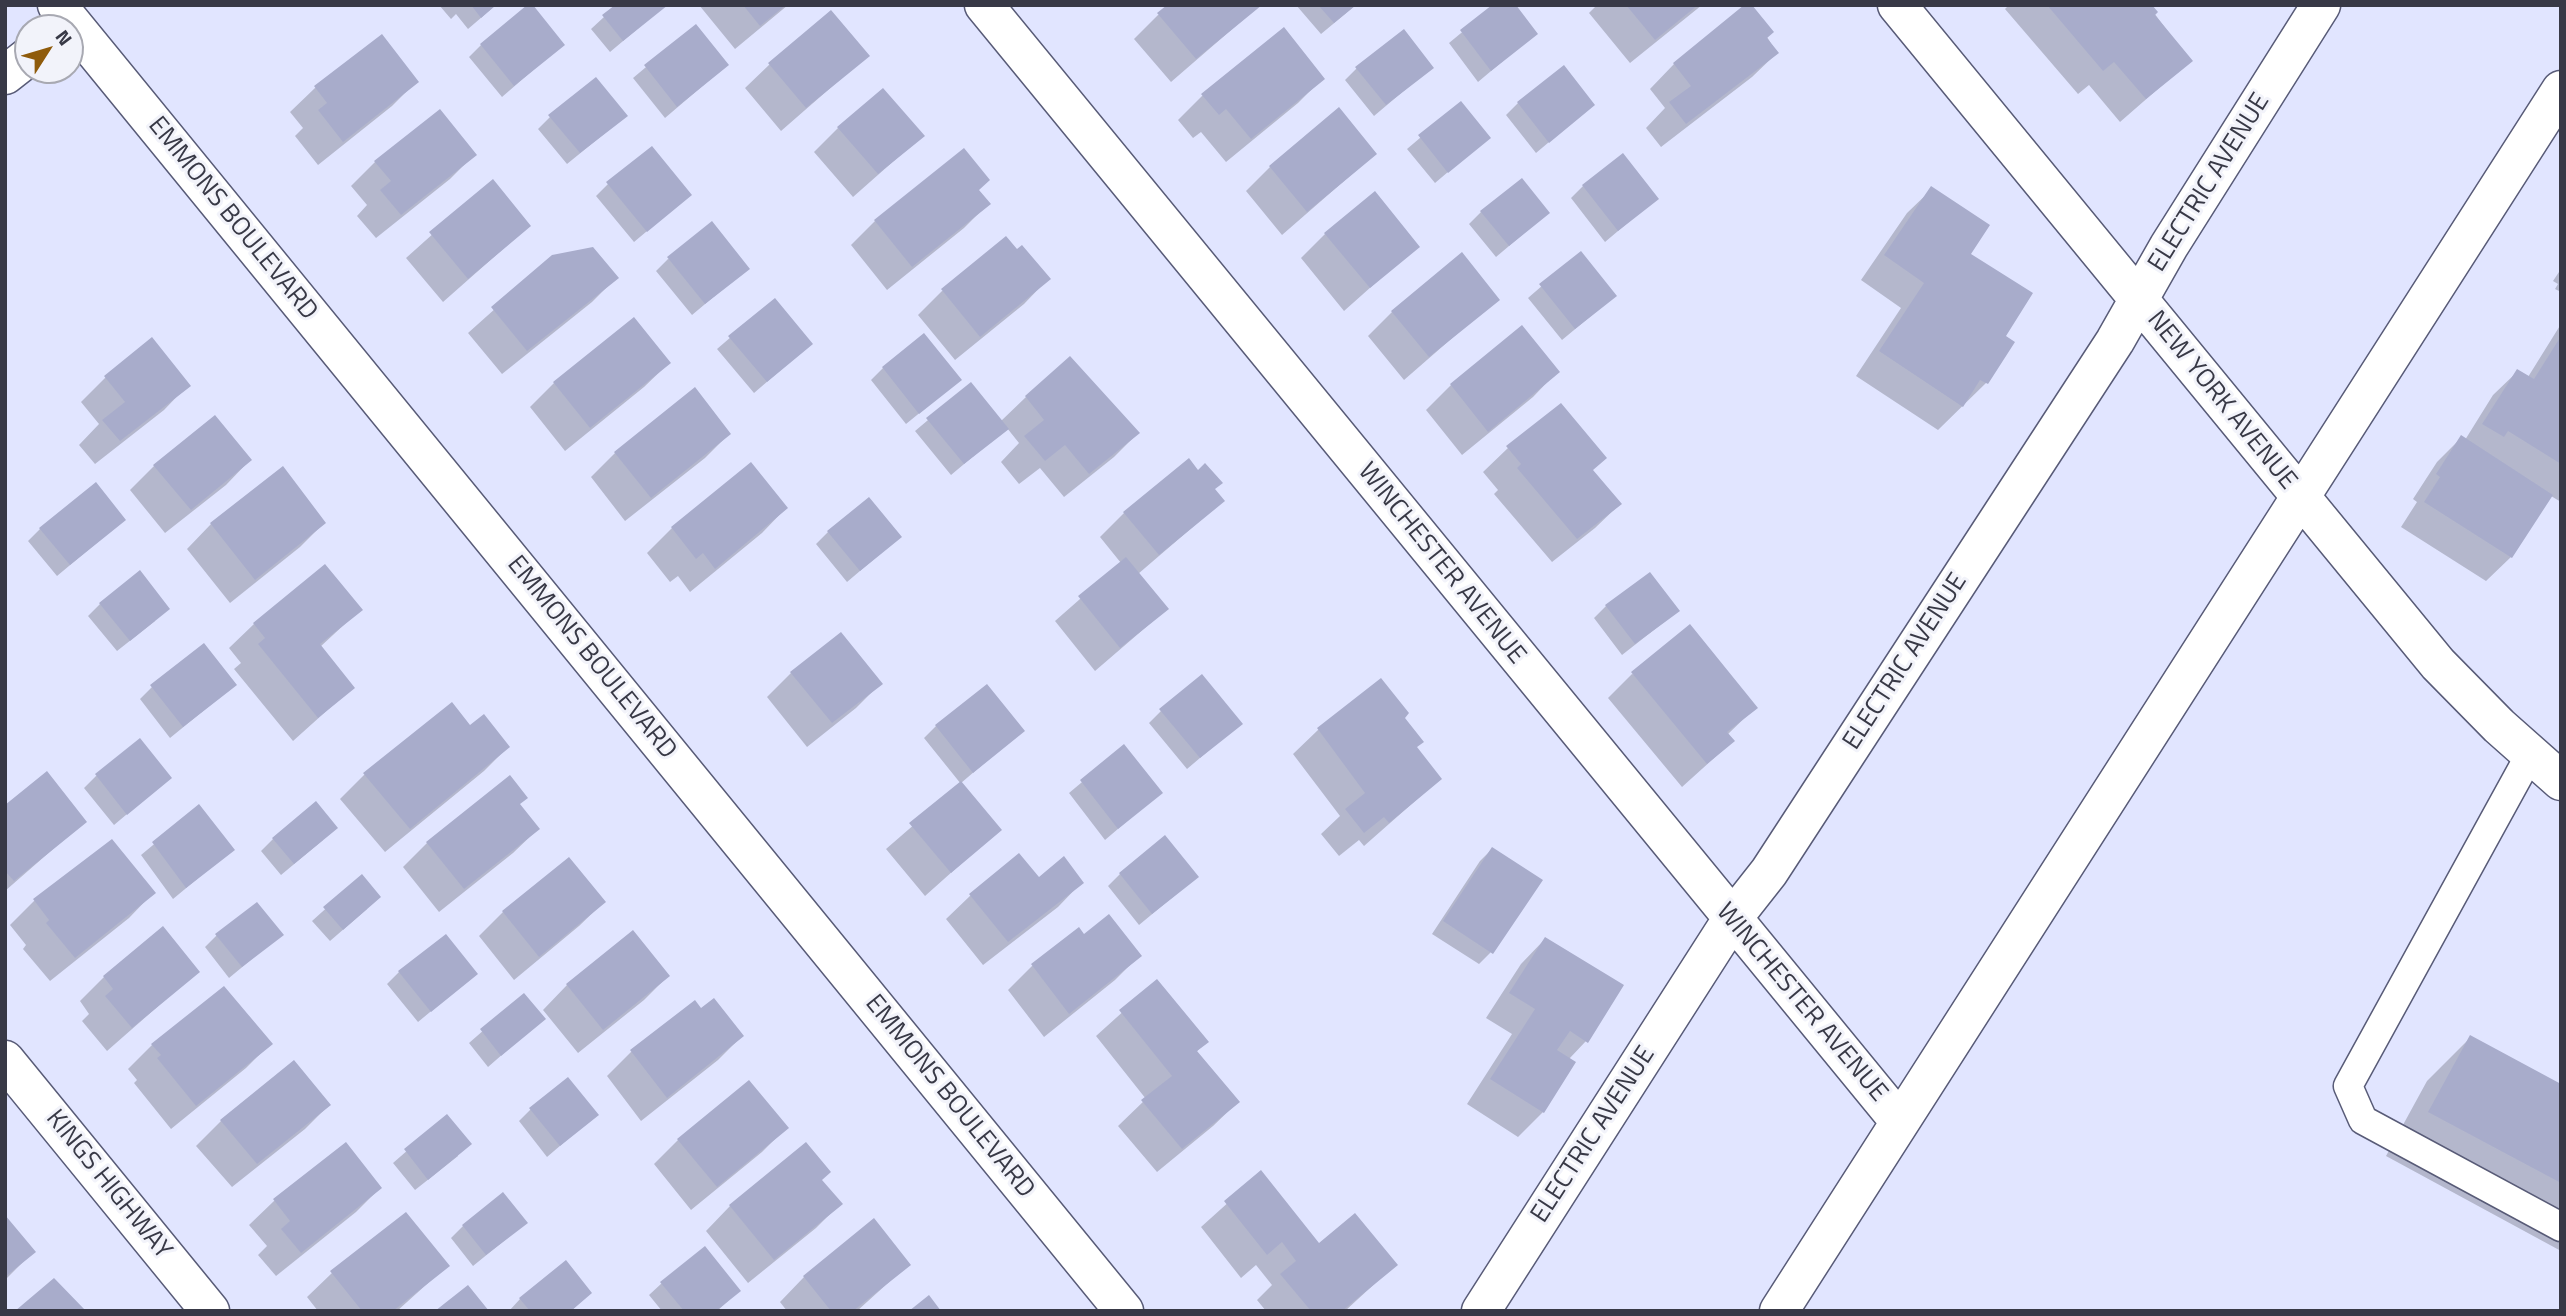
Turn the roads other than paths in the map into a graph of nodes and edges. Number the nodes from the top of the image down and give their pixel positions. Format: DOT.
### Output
graph roads {
  1 [pos="984,5"];
  2 [pos="1897,5"];
  3 [pos="2320,5"];
  4 [pos="84,32"];
  5 [pos="2561,90"];
  6 [pos="2138,300"];
  7 [pos="2300,498"];
  8 [pos="2530,753"];
  9 [pos="2561,780"];
  10 [pos="1732,919"];
  11 [pos="5,1060"];
  12 [pos="1900,1122"];
  13 [pos="2561,1227"];
  14 [pos="210,1311"];
  15 [pos="1124,1311"];
  16 [pos="1480,1311"];
  17 [pos="1779,1311"];
  1 -- 10 [label="street, WINCHESTER AVENUE"];
  2 -- 6 [label="street, NEW YORK AVENUE"];
  3 -- 6 [label="street, ELECTRIC AVENUE"];
  4 -- 15 [label="street, EMMONS BOULEVARD"];
  5 -- 7 [label="street"];
  6 -- 7 [label="street, NEW YORK AVENUE"];
  6 -- 10 [label="street, ELECTRIC AVENUE"];
  7 -- 8 [label="street, NEW YORK AVENUE"];
  7 -- 12 [label="street"];
  8 -- 9 [label="street, NEW YORK AVENUE"];
  8 -- 13 [label="lane"];
  10 -- 12 [label="street, WINCHESTER AVENUE"];
  10 -- 16 [label="street, ELECTRIC AVENUE"];
  11 -- 14 [label="street, KINGS HIGHWAY"];
  12 -- 17 [label="street"];
}
